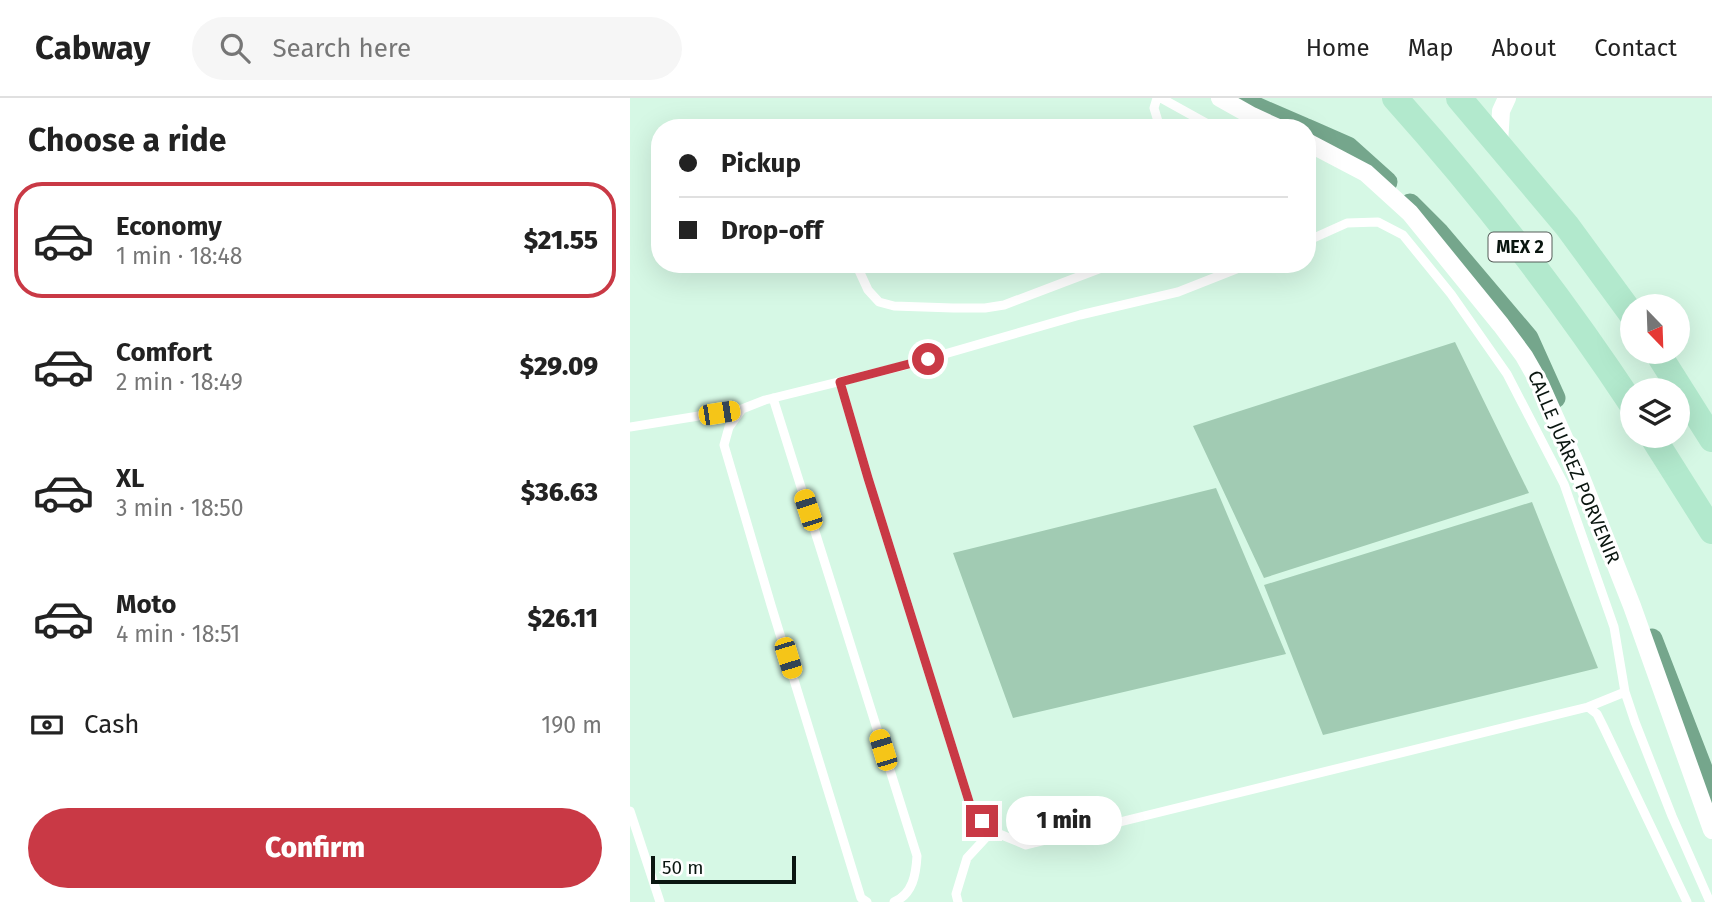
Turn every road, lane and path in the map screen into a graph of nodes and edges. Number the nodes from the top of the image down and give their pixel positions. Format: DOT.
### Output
graph roads {
  1 [pos="1159,98"];
  2 [pos="1220,98"];
  3 [pos="1395,98"];
  4 [pos="1459,98"];
  5 [pos="1507,98"];
  6 [pos="1157,119"];
  7 [pos="1198,119"];
  8 [pos="1258,119"];
  9 [pos="1499,144"];
  10 [pos="1316,147"];
  11 [pos="1316,237"];
  12 [pos="860,273"];
  13 [pos="1086,273"];
  14 [pos="1226,273"];
  15 [pos="1620,298"];
  16 [pos="1665,364"];
  17 [pos="840,382"];
  18 [pos="1620,387"];
  19 [pos="773,398"];
  20 [pos="742,409"];
  21 [pos="630,427"];
  22 [pos="1712,439"];
  23 [pos="1660,448"];
  24 [pos="1712,531"];
  25 [pos="1625,692"];
  26 [pos="1588,706"];
  27 [pos="630,811"];
  28 [pos="1712,830"];
  29 [pos="992,831"];
  30 [pos="660,902"];
  31 [pos="867,902"];
  32 [pos="894,902"];
  33 [pos="958,902"];
  34 [pos="1687,902"];
  35 [pos="1710,902"];
  1 -- 6 [label="lane"];
  1 -- 7 [label="lane"];
  2 -- 8 [label="street"];
  3 -- 18 [label="main road, MEX 2"];
  4 -- 9 [label="main road, MEX 2"];
  5 -- 9 [label="street"];
  9 -- 15 [label="main road, MEX 2"];
  10 -- 28 [label="street, CALLE JUÁREZ PORVENIR"];
  11 -- 25 [label="lane"];
  12 -- 13 [label="lane"];
  14 -- 17 [label="lane"];
  16 -- 22 [label="main road"];
  17 -- 19 [label="lane"];
  17 -- 29 [label="lane"];
  19 -- 20 [label="lane"];
  19 -- 32 [label="lane"];
  20 -- 21 [label="lane"];
  20 -- 31 [label="lane"];
  23 -- 24 [label="main road"];
  25 -- 26 [label="lane"];
  25 -- 35 [label="lane"];
  26 -- 29 [label="lane"];
  26 -- 34 [label="lane"];
  27 -- 30 [label="lane"];
  29 -- 33 [label="lane"];
}
